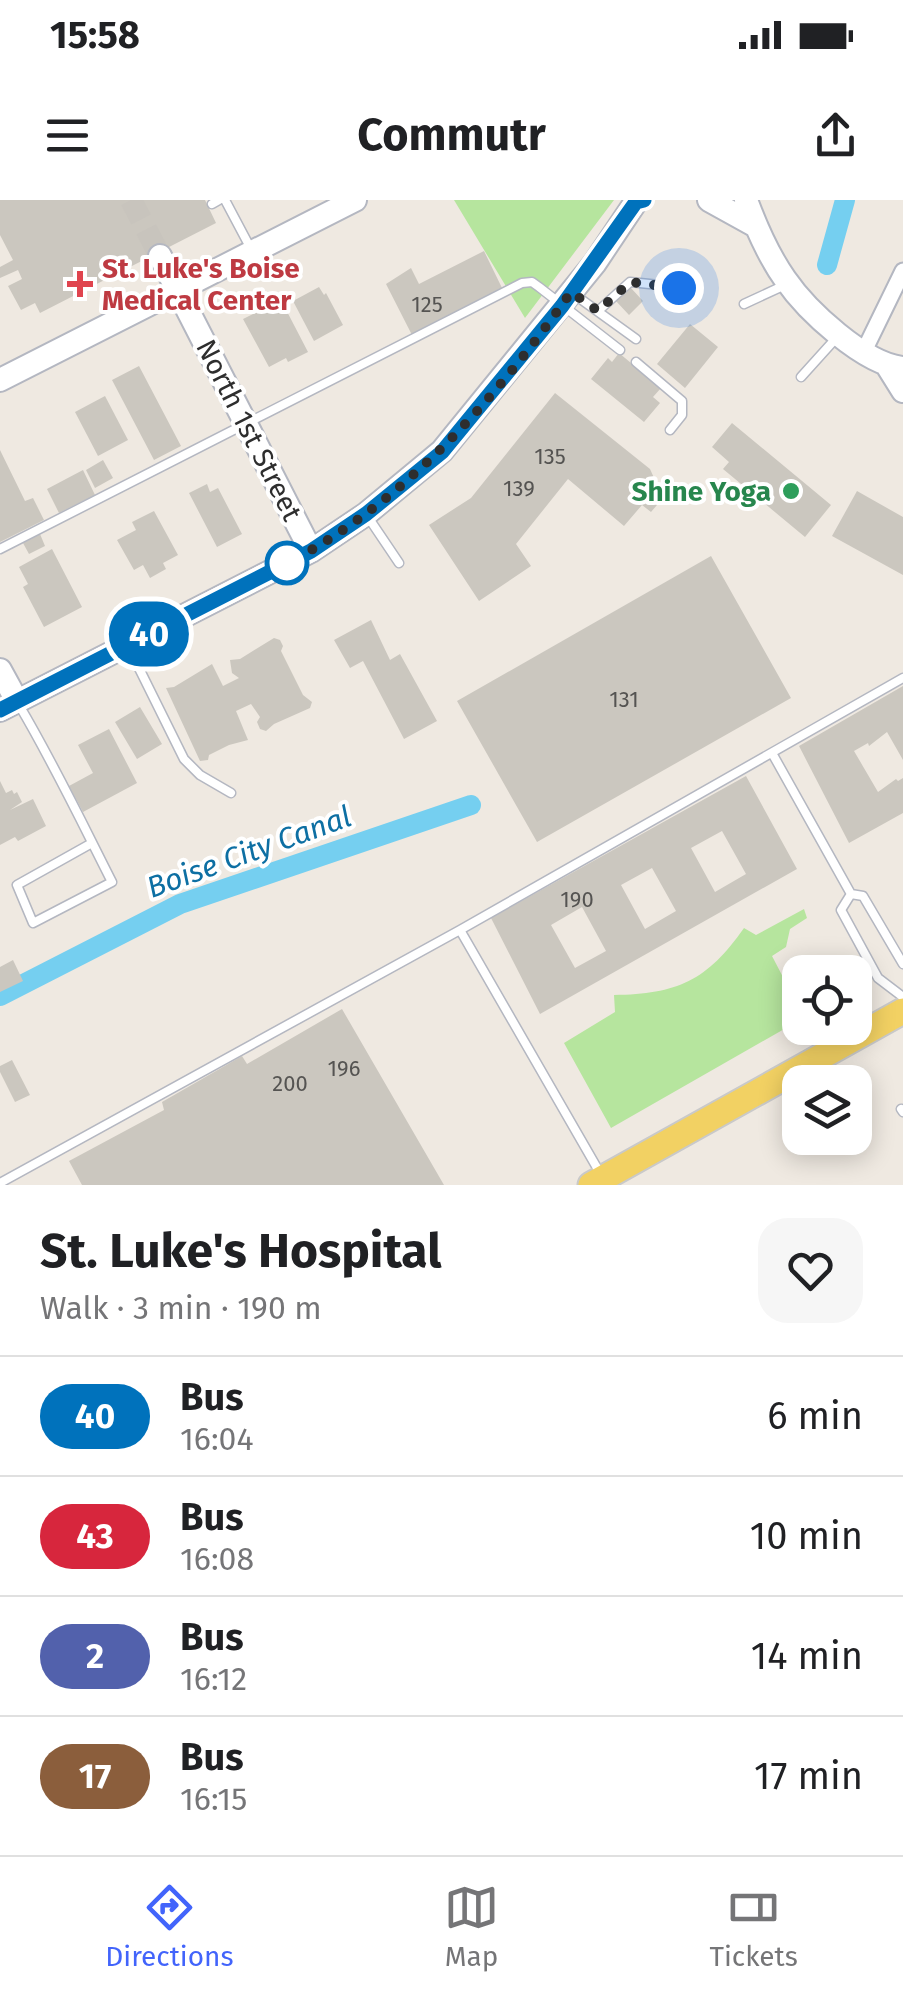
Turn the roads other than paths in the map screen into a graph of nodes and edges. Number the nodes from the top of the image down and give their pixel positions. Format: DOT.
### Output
graph roads {
  1 [pos="355,200"];
  2 [pos="709,200"];
  3 [pos="746,200"];
  4 [pos="219,201"];
  5 [pos="639,201"];
  6 [pos="756,226"];
  7 [pos="252,252"];
  8 [pos="160,256"];
  9 [pos="903,271"];
  10 [pos="788,283"];
  11 [pos="679,288"];
  12 [pos="178,290"];
  13 [pos="566,299"];
  14 [pos="744,304"];
  15 [pos="598,311"];
  16 [pos="839,334"];
  17 [pos="636,339"];
  18 [pos="620,350"];
  19 [pos="864,351"];
  20 [pos="636,362"];
  21 [pos="896,367"];
  22 [pos="801,377"];
  23 [pos="0,380"];
  24 [pos="903,392"];
  25 [pos="247,424"];
  26 [pos="670,430"];
  27 [pos="366,514"];
  28 [pos="0,549"];
  29 [pos="311,551"];
  30 [pos="399,563"];
  31 [pos="127,645"];
  32 [pos="0,670"];
  33 [pos="903,678"];
  34 [pos="8,706"];
  35 [pos="772,752"];
  36 [pos="232,793"];
  37 [pos="92,844"];
  38 [pos="851,894"];
  39 [pos="460,930"];
  40 [pos="903,964"];
  41 [pos="903,997"];
  42 [pos="903,1011"];
  43 [pos="603,1182"];
  44 [pos="0,1183"];
  1 -- 7 [label="main road"];
  2 -- 6 [label="main road"];
  3 -- 6 [label="main road"];
  4 -- 7 [label="lane"];
  5 -- 13 [label="main road"];
  6 -- 10 [label="main road"];
  7 -- 12 [label="main road"];
  8 -- 12 [label="main road, North 1st Street"];
  9 -- 19 [label="street"];
  10 -- 14 [label="lane"];
  10 -- 16 [label="main road"];
  11 -- 15 [label="lane"];
  12 -- 23 [label="main road"];
  12 -- 25 [label="main road, North 1st Street"];
  13 -- 15 [label="lane"];
  13 -- 18 [label="lane"];
  13 -- 25 [label="lane"];
  13 -- 27 [label="main road"];
  15 -- 17 [label="lane"];
  16 -- 19 [label="main road"];
  16 -- 22 [label="lane"];
  19 -- 21 [label="main road"];
  20 -- 26 [label="lane"];
  21 -- 24 [label="main road"];
  25 -- 28 [label="lane"];
  25 -- 29 [label="main road, North 1st Street"];
  27 -- 29 [label="main road"];
  27 -- 30 [label="lane"];
  29 -- 31 [label="main road"];
  31 -- 34 [label="main road"];
  31 -- 36 [label="lane"];
  32 -- 34 [label="main road"];
  33 -- 35 [label="lane"];
  34 -- 37 [label="lane"];
  35 -- 38 [label="lane"];
  35 -- 39 [label="lane"];
  37 -- 37 [label="lane"];
  38 -- 40 [label="lane"];
  38 -- 41 [label="lane"];
  39 -- 43 [label="lane"];
  39 -- 44 [label="lane"];
  42 -- 43 [label="main road"];
}
